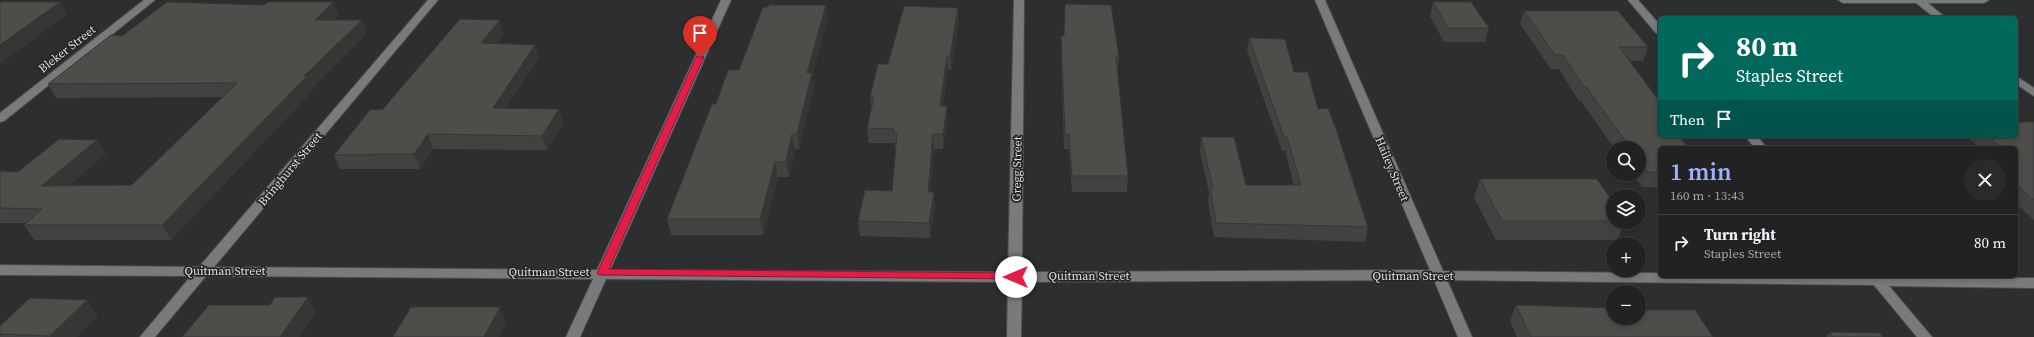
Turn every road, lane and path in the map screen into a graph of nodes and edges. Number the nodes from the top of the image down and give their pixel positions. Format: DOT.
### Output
graph roads {
  1 [pos="150,0"];
  2 [pos="433,0"];
  3 [pos="726,0"];
  4 [pos="1019,0"];
  5 [pos="1320,0"];
  6 [pos="1633,0"];
  7 [pos="1843,0"];
  8 [pos="1919,0"];
  9 [pos="1984,0"];
  10 [pos="1939,16"];
  11 [pos="1658,29"];
  12 [pos="2018,81"];
  13 [pos="2034,93"];
  14 [pos="0,119"];
  15 [pos="1753,138"];
  16 [pos="1759,146"];
  17 [pos="0,270"];
  18 [pos="204,271"];
  19 [pos="602,273"];
  20 [pos="1438,275"];
  21 [pos="1016,277"];
  22 [pos="1658,277"];
  23 [pos="1766,278"];
  24 [pos="1875,279"];
  25 [pos="2034,283"];
  26 [pos="147,337"];
  27 [pos="573,337"];
  28 [pos="1014,337"];
  29 [pos="1464,337"];
  30 [pos="1925,337"];
  1 -- 14 [label="street, Bleker Street"];
  2 -- 18 [label="street, Bringhurst Street"];
  3 -- 19 [label="street"];
  4 -- 21 [label="street, Gregg Street"];
  5 -- 20 [label="street, Hailey Street"];
  6 -- 11 [label="street"];
  7 -- 8 [label="street"];
  8 -- 9 [label="street"];
  8 -- 10 [label="street"];
  12 -- 13 [label="street"];
  15 -- 16 [label="street"];
  17 -- 18 [label="street, Quitman Street"];
  18 -- 19 [label="street, Quitman Street"];
  18 -- 26 [label="street, Bringhurst Street"];
  19 -- 21 [label="street, Quitman Street"];
  19 -- 27 [label="street"];
  20 -- 21 [label="street, Quitman Street"];
  20 -- 22 [label="street, Quitman Street"];
  20 -- 29 [label="street, Hailey Street"];
  21 -- 28 [label="street, Gregg Street"];
  23 -- 24 [label="street, Quitman Street"];
  24 -- 25 [label="street, Quitman Street"];
  24 -- 30 [label="street"];
}
